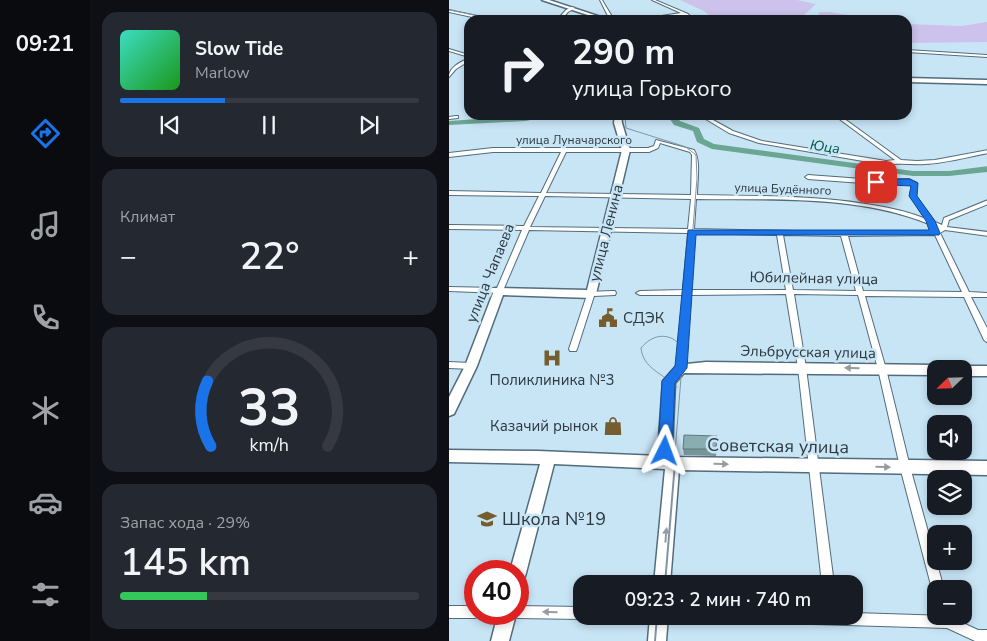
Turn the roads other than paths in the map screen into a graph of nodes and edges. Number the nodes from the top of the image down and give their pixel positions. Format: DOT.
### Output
graph roads {
  1 [pos="545,0"];
  2 [pos="601,0"];
  3 [pos="653,0"];
  4 [pos="573,8"];
  5 [pos="449,11"];
  6 [pos="683,14"];
  7 [pos="468,15"];
  8 [pos="563,15"];
  9 [pos="595,15"];
  10 [pos="608,15"];
  11 [pos="675,15"];
  12 [pos="449,50"];
  13 [pos="912,52"];
  14 [pos="464,56"];
  15 [pos="987,56"];
  16 [pos="464,62"];
  17 [pos="449,76"];
  18 [pos="912,80"];
  19 [pos="987,82"];
  20 [pos="456,117"];
  21 [pos="449,118"];
  22 [pos="618,120"];
  23 [pos="710,120"];
  24 [pos="843,120"];
  25 [pos="626,150"];
  26 [pos="564,151"];
  27 [pos="987,151"];
  28 [pos="449,155"];
  29 [pos="898,160"];
  30 [pos="808,177"];
  31 [pos="449,193"];
  32 [pos="542,195"];
  33 [pos="616,196"];
  34 [pos="693,198"];
  35 [pos="987,202"];
  36 [pos="931,221"];
  37 [pos="449,227"];
  38 [pos="944,228"];
  39 [pos="525,229"];
  40 [pos="607,230"];
  41 [pos="691,232"];
  42 [pos="780,233"];
  43 [pos="935,233"];
  44 [pos="844,234"];
  45 [pos="987,234"];
  46 [pos="449,290"];
  47 [pos="499,291"];
  48 [pos="789,292"];
  49 [pos="640,293"];
  50 [pos="591,294"];
  51 [pos="612,294"];
  52 [pos="687,294"];
  53 [pos="861,294"];
  54 [pos="964,295"];
  55 [pos="987,295"];
  56 [pos="987,340"];
  57 [pos="573,349"];
  58 [pos="449,365"];
  59 [pos="471,366"];
  60 [pos="681,368"];
  61 [pos="803,368"];
  62 [pos="882,369"];
  63 [pos="927,370"];
  64 [pos="972,371"];
  65 [pos="987,371"];
  66 [pos="449,410"];
  67 [pos="449,456"];
  68 [pos="549,458"];
  69 [pos="672,463"];
  70 [pos="815,466"];
  71 [pos="905,467"];
  72 [pos="987,468"];
  73 [pos="522,560"];
  74 [pos="663,575"];
  75 [pos="827,575"];
  76 [pos="936,580"];
  77 [pos="449,612"];
  78 [pos="464,612"];
  79 [pos="529,612"];
  80 [pos="573,613"];
  81 [pos="863,618"];
  82 [pos="927,619"];
  83 [pos="504,625"];
  84 [pos="658,625"];
  85 [pos="958,625"];
  86 [pos="980,637"];
  87 [pos="500,641"];
  88 [pos="657,641"];
  1 -- 4 [label="main road"];
  2 -- 10 [label="street"];
  3 -- 6 [label="street"];
  4 -- 8 [label="street"];
  4 -- 9 [label="main road"];
  5 -- 7 [label="street"];
  6 -- 11 [label="street"];
  12 -- 14 [label="street"];
  13 -- 15 [label="street"];
  16 -- 17 [label="street"];
  18 -- 19 [label="main road"];
  20 -- 21 [label="street"];
  22 -- 25 [label="main road, улица Ленина"];
  23 -- 29 [label="street"];
  24 -- 29 [label="street"];
  25 -- 26 [label="street, улица Луначарского"];
  25 -- 33 [label="main road, улица Ленина"];
  25 -- 34 [label="street, улица Луначарского"];
  26 -- 28 [label="street, улица Луначарского"];
  26 -- 32 [label="street, улица Чапаева"];
  27 -- 29 [label="street"];
  30 -- 36 [label="street"];
  31 -- 32 [label="street, улица Будённого"];
  32 -- 33 [label="street, улица Будённого"];
  32 -- 39 [label="street, улица Чапаева"];
  33 -- 34 [label="street, улица Будённого"];
  33 -- 40 [label="main road, улица Ленина"];
  34 -- 36 [label="street, улица Будённого"];
  34 -- 41 [label="street"];
  35 -- 38 [label="street"];
  36 -- 38 [label="street, улица Будённого"];
  36 -- 43 [label="street"];
  37 -- 39 [label="street"];
  38 -- 43 [label="street"];
  38 -- 45 [label="street"];
  39 -- 40 [label="street"];
  39 -- 47 [label="street, улица Чапаева"];
  40 -- 41 [label="street"];
  40 -- 50 [label="main road, улица Ленина"];
  41 -- 42 [label="street"];
  41 -- 52 [label="street"];
  42 -- 44 [label="street"];
  42 -- 48 [label="street"];
  43 -- 44 [label="street"];
  43 -- 54 [label="street"];
  44 -- 53 [label="street"];
  46 -- 47 [label="street"];
  47 -- 50 [label="main road"];
  47 -- 59 [label="main road, улица Чапаева"];
  48 -- 52 [label="street, Юбилейная улица"];
  48 -- 53 [label="street, Юбилейная улица"];
  48 -- 61 [label="street"];
  49 -- 52 [label="street, Юбилейная улица"];
  50 -- 51 [label="street"];
  50 -- 57 [label="street, улица Ленина"];
  52 -- 60 [label="street"];
  53 -- 54 [label="street, Юбилейная улица"];
  53 -- 62 [label="street"];
  54 -- 55 [label="street, Юбилейная улица"];
  54 -- 56 [label="street"];
  58 -- 59 [label="street"];
  59 -- 66 [label="main road, улица Чапаева"];
  60 -- 61 [label="main road, Эльбрусская улица"];
  60 -- 69 [label="main road"];
  62 -- 61 [label="main road, Эльбрусская улица, one-way"];
  61 -- 70 [label="street"];
  62 -- 63 [label="main road, Эльбрусская улица"];
  62 -- 71 [label="street"];
  64 -- 65 [label="main road"];
  67 -- 68 [label="main road, Советская улица"];
  68 -- 69 [label="main road, Советская улица"];
  68 -- 73 [label="main road"];
  69 -- 70 [label="main road, Советская улица, one-way"];
  74 -- 69 [label="main road, one-way"];
  70 -- 71 [label="main road, Советская улица, one-way"];
  70 -- 75 [label="street"];
  71 -- 72 [label="main road, Советская улица"];
  71 -- 76 [label="street"];
  77 -- 78 [label="street"];
  80 -- 79 [label="street, one-way"];
  81 -- 82 [label="street"];
  83 -- 87 [label="main road"];
  84 -- 88 [label="main road"];
  85 -- 86 [label="street"];
}
